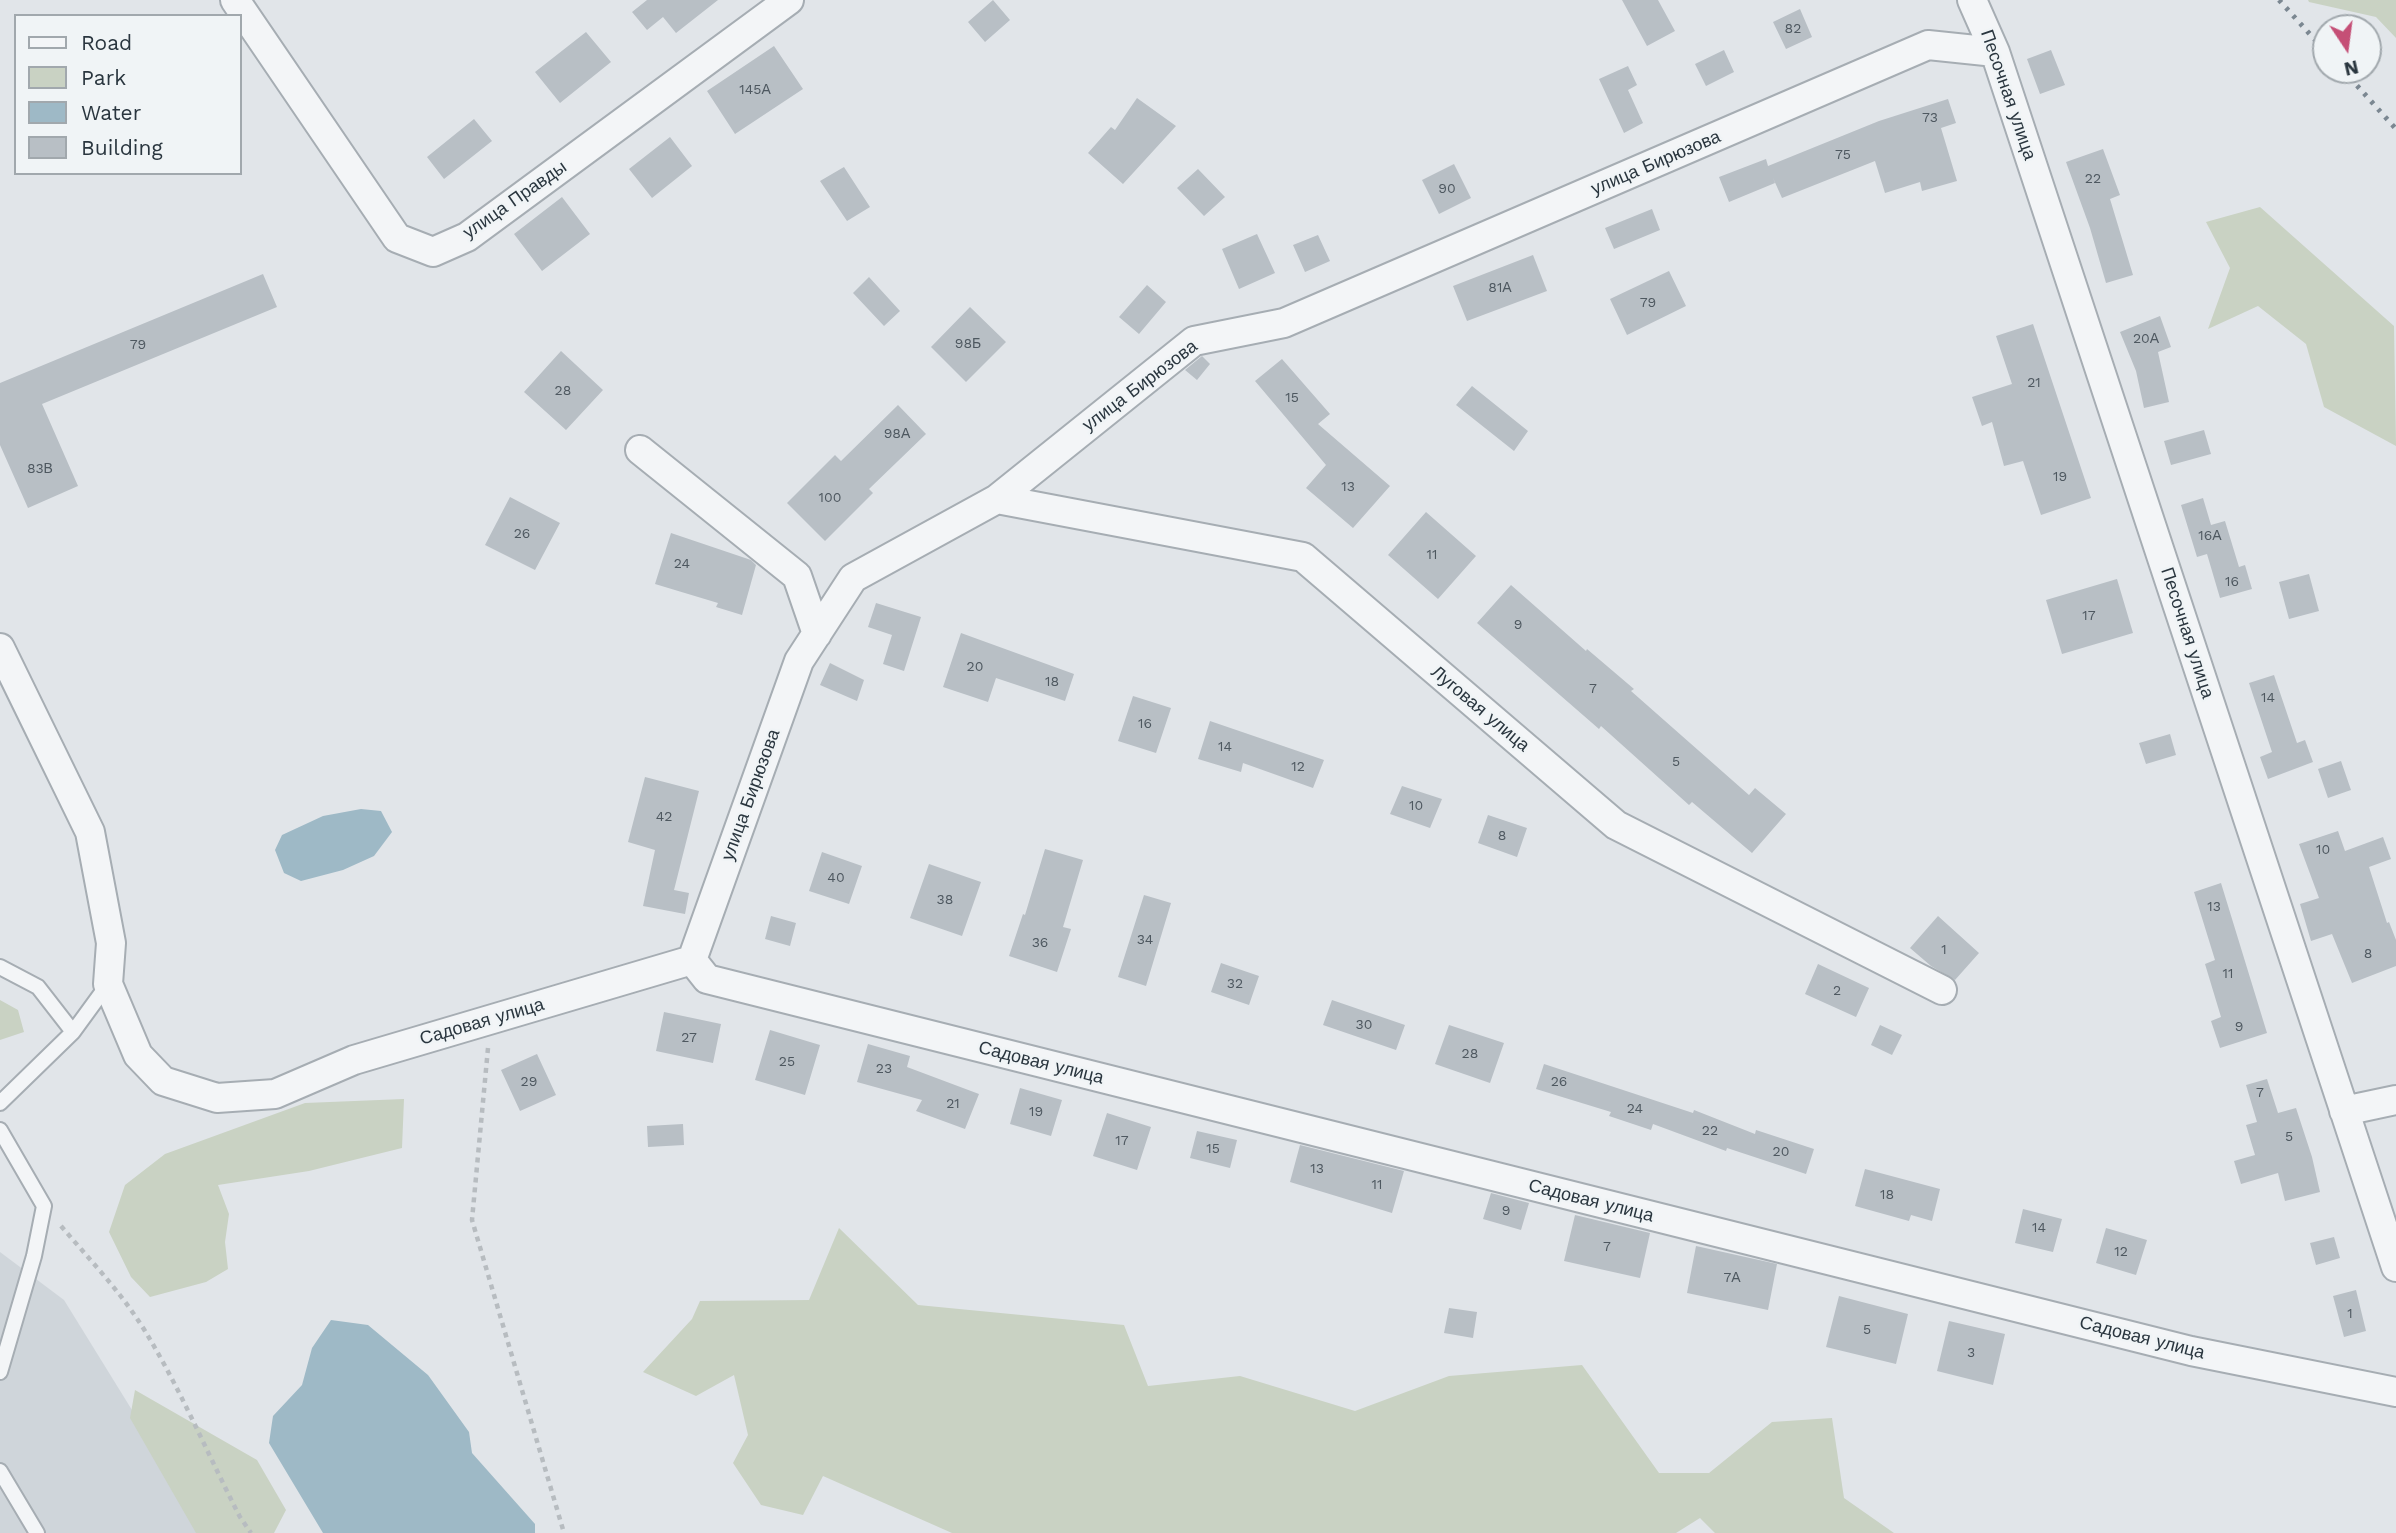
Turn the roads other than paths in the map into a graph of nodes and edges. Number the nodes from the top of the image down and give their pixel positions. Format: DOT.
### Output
graph roads {
  1 [pos="235,0"];
  2 [pos="789,0"];
  3 [pos="1972,0"];
  4 [pos="1995,52"];
  5 [pos="640,450"];
  6 [pos="997,499"];
  7 [pos="817,634"];
  8 [pos="0,648"];
  9 [pos="692,960"];
  10 [pos="0,967"];
  11 [pos="108,984"];
  12 [pos="1942,990"];
  13 [pos="73,1032"];
  14 [pos="2396,1100"];
  15 [pos="0,1103"];
  16 [pos="2344,1111"];
  17 [pos="0,1129"];
  18 [pos="2396,1267"];
  19 [pos="0,1372"];
  20 [pos="2396,1392"];
  21 [pos="0,1471"];
  22 [pos="37,1533"];
  1 -- 2 [label="street, улица Правды"];
  3 -- 4 [label="street, Песочная улица"];
  4 -- 6 [label="street, улица Бирюзова"];
  4 -- 16 [label="street, Песочная улица"];
  5 -- 7 [label="street"];
  6 -- 7 [label="street, улица Бирюзова"];
  6 -- 12 [label="street, Луговая улица"];
  7 -- 9 [label="street, улица Бирюзова"];
  8 -- 11 [label="street, Садовая улица"];
  9 -- 11 [label="street, Садовая улица"];
  9 -- 20 [label="street, Садовая улица"];
  10 -- 13 [label="lane"];
  11 -- 13 [label="lane"];
  13 -- 15 [label="lane"];
  14 -- 16 [label="street"];
  16 -- 18 [label="street, Песочная улица"];
  17 -- 19 [label="lane"];
  21 -- 22 [label="lane"];
}
